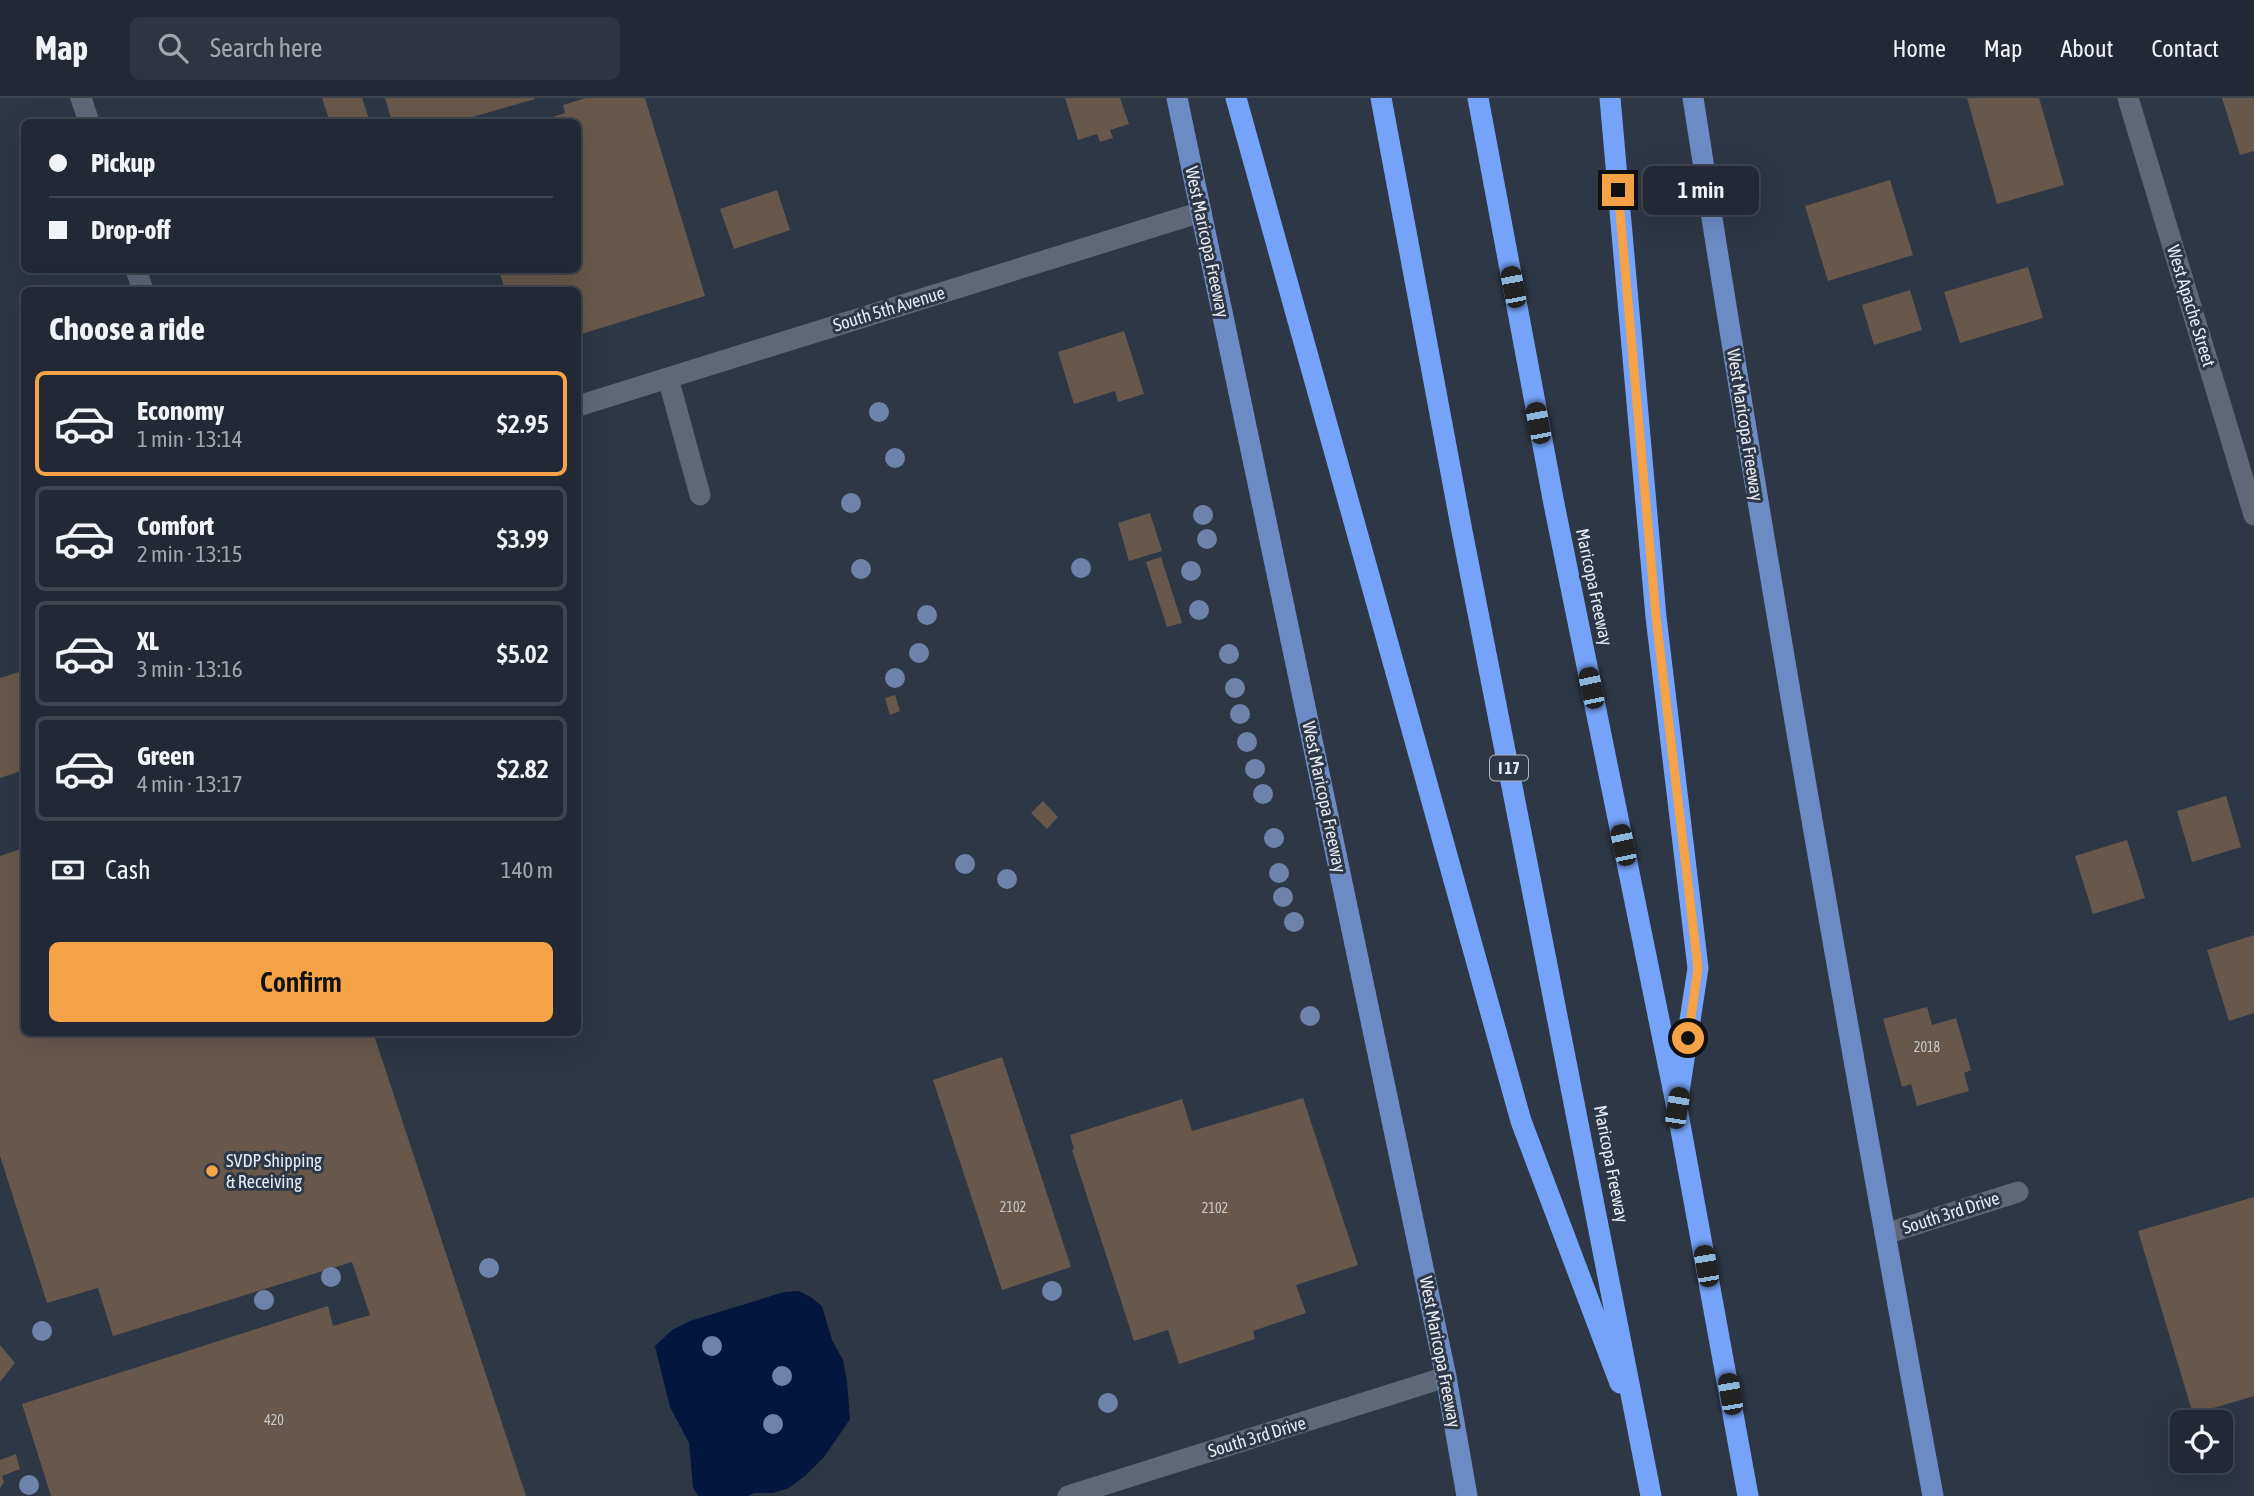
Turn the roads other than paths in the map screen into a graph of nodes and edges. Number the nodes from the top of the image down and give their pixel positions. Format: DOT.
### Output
graph roads {
  1 [pos="81,98"];
  2 [pos="1177,98"];
  3 [pos="1236,98"];
  4 [pos="1381,98"];
  5 [pos="1478,98"];
  6 [pos="1610,98"];
  7 [pos="1693,98"];
  8 [pos="2128,98"];
  9 [pos="88,119"];
  10 [pos="1201,212"];
  11 [pos="668,377"];
  12 [pos="581,405"];
  13 [pos="700,495"];
  14 [pos="2254,515"];
  15 [pos="1677,1108"];
  16 [pos="2018,1192"];
  17 [pos="1885,1234"];
  18 [pos="1446,1377"];
  19 [pos="1641,1438"];
  20 [pos="1068,1496"];
  21 [pos="1467,1496"];
  22 [pos="1651,1496"];
  23 [pos="1748,1496"];
  24 [pos="1933,1496"];
  1 -- 9 [label="street"];
  2 -- 10 [label="main road, West Maricopa Freeway"];
  3 -- 19 [label="highway"];
  4 -- 19 [label="highway, Maricopa Freeway / I 17"];
  5 -- 15 [label="highway, Maricopa Freeway"];
  6 -- 15 [label="highway"];
  7 -- 17 [label="main road, West Maricopa Freeway"];
  8 -- 14 [label="street, West Apache Street"];
  10 -- 11 [label="street, South 5th Avenue"];
  10 -- 18 [label="main road, West Maricopa Freeway"];
  11 -- 12 [label="street, South 5th Avenue"];
  11 -- 13 [label="street"];
  15 -- 23 [label="highway, Maricopa Freeway"];
  16 -- 17 [label="street, South 3rd Drive"];
  17 -- 24 [label="main road, West Maricopa Freeway"];
  18 -- 20 [label="street, South 3rd Drive"];
  18 -- 21 [label="main road, West Maricopa Freeway"];
  19 -- 22 [label="highway, Maricopa Freeway / I 17"];
}
